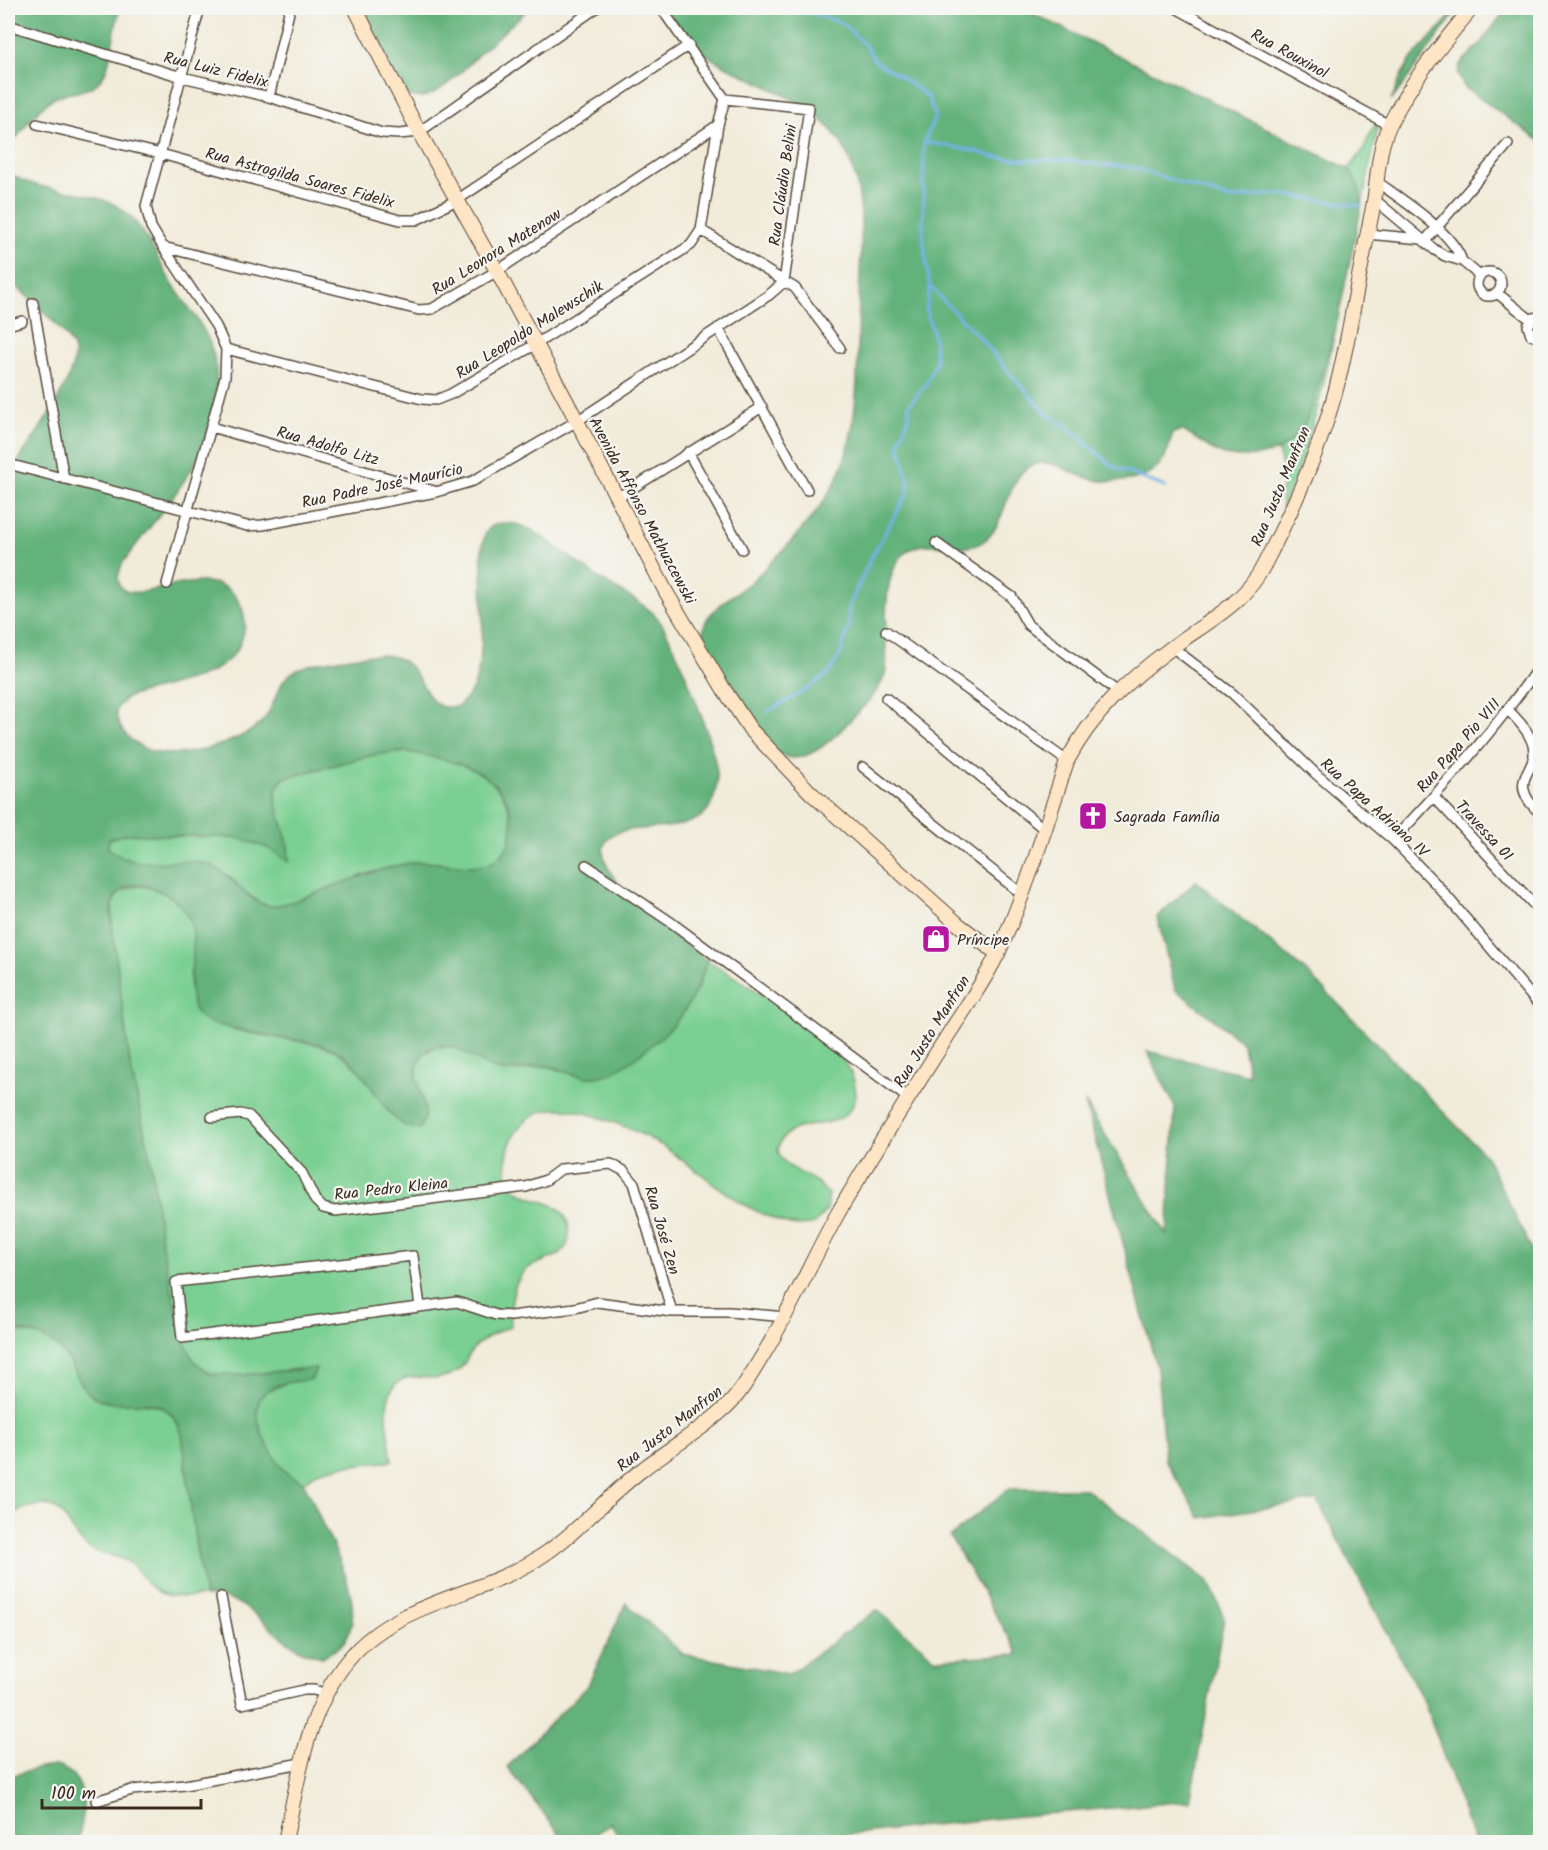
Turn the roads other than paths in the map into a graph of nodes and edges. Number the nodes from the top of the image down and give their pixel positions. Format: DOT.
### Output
graph roads {
  1 [pos="200,8"];
  2 [pos="291,8"];
  3 [pos="355,8"];
  4 [pos="596,8"];
  5 [pos="661,8"];
  6 [pos="1176,8"];
  7 [pos="1467,9"];
  8 [pos="8,25"];
  9 [pos="689,45"];
  10 [pos="182,77"];
  11 [pos="269,98"];
  12 [pos="725,99"];
  13 [pos="37,124"];
  14 [pos="718,125"];
  15 [pos="1389,125"];
  16 [pos="419,132"];
  17 [pos="1508,144"];
  18 [pos="161,154"];
  19 [pos="1376,181"];
  20 [pos="1374,199"];
  21 [pos="458,200"];
  22 [pos="1436,228"];
  23 [pos="701,230"];
  24 [pos="1368,234"];
  25 [pos="1423,240"];
  26 [pos="163,247"];
  27 [pos="1462,261"];
  28 [pos="497,271"];
  29 [pos="1480,276"];
  30 [pos="784,282"];
  31 [pos="1497,292"];
  32 [pos="33,303"];
  33 [pos="1540,317"];
  34 [pos="1531,320"];
  35 [pos="22,321"];
  36 [pos="8,325"];
  37 [pos="718,328"];
  38 [pos="1540,338"];
  39 [pos="536,344"];
  40 [pos="226,348"];
  41 [pos="840,348"];
  42 [pos="762,407"];
  43 [pos="577,422"];
  44 [pos="211,427"];
  45 [pos="688,452"];
  46 [pos="8,464"];
  47 [pos="64,479"];
  48 [pos="807,490"];
  49 [pos="436,492"];
  50 [pos="617,498"];
  51 [pos="185,512"];
  52 [pos="936,543"];
  53 [pos="742,549"];
  54 [pos="167,584"];
  55 [pos="886,631"];
  56 [pos="1172,647"];
  57 [pos="1540,665"];
  58 [pos="1118,692"];
  59 [pos="886,698"];
  60 [pos="1509,711"];
  61 [pos="1067,761"];
  62 [pos="863,767"];
  63 [pos="1434,797"];
  64 [pos="1540,813"];
  65 [pos="1044,829"];
  66 [pos="1393,840"];
  67 [pos="586,865"];
  68 [pos="1023,895"];
  69 [pos="1538,909"];
  70 [pos="998,954"];
  71 [pos="1540,1006"];
  72 [pos="909,1099"];
  73 [pos="212,1117"];
  74 [pos="546,1180"];
  75 [pos="420,1306"];
  76 [pos="672,1312"];
  77 [pos="786,1317"];
  78 [pos="221,1597"];
  79 [pos="327,1694"];
  80 [pos="301,1763"];
  81 [pos="96,1801"];
  82 [pos="285,1842"];
  1 -- 10 [label="street"];
  2 -- 11 [label="street"];
  3 -- 16 [label="main road, Avenida Affonso Mathuzcewski"];
  4 -- 16 [label="street"];
  5 -- 9 [label="street"];
  6 -- 15 [label="street, Rua Rouxinol"];
  7 -- 15 [label="main road, Rua Justo Manfron"];
  8 -- 10 [label="street, Rua Luiz Fidelix"];
  9 -- 12 [label="street"];
  9 -- 21 [label="street, Rua Astrogilda Soares Fidelix"];
  10 -- 11 [label="street, Rua Luiz Fidelix"];
  10 -- 18 [label="street"];
  11 -- 16 [label="street, Rua Luiz Fidelix"];
  12 -- 14 [label="street"];
  12 -- 30 [label="street, Rua Cláudio Belini"];
  13 -- 18 [label="street, Rua Astrogilda Soares Fidelix"];
  14 -- 23 [label="street"];
  14 -- 28 [label="street, Rua Leonora Matenow"];
  15 -- 19 [label="main road, Rua Justo Manfron"];
  16 -- 21 [label="main road, Avenida Affonso Mathuzcewski"];
  17 -- 22 [label="street"];
  18 -- 21 [label="street, Rua Astrogilda Soares Fidelix"];
  18 -- 26 [label="street"];
  19 -- 20 [label="main road, Rua Justo Manfron"];
  19 -- 22 [label="street"];
  20 -- 24 [label="main road, Rua Justo Manfron"];
  20 -- 25 [label="street"];
  21 -- 28 [label="main road, Avenida Affonso Mathuzcewski"];
  22 -- 25 [label="street"];
  22 -- 27 [label="street"];
  23 -- 30 [label="street"];
  23 -- 39 [label="street, Rua Leopoldo Malewschik"];
  24 -- 25 [label="street"];
  24 -- 56 [label="main road, Rua Justo Manfron"];
  25 -- 27 [label="street"];
  26 -- 28 [label="street, Rua Leonora Matenow"];
  26 -- 40 [label="street"];
  27 -- 29 [label="street"];
  28 -- 39 [label="main road, Avenida Affonso Mathuzcewski"];
  29 -- 31 [label="street"];
  29 -- 31 [label="street"];
  30 -- 37 [label="street, Rua Padre José Maurício"];
  30 -- 41 [label="street"];
  31 -- 34 [label="street"];
  32 -- 47 [label="street"];
  33 -- 34 [label="street"];
  34 -- 38 [label="street"];
  35 -- 36 [label="street"];
  37 -- 42 [label="street"];
  37 -- 43 [label="street, Rua Padre José Maurício"];
  39 -- 40 [label="street, Rua Leopoldo Malewschik"];
  39 -- 43 [label="main road, Avenida Affonso Mathuzcewski"];
  40 -- 44 [label="street"];
  42 -- 45 [label="street"];
  42 -- 48 [label="street"];
  43 -- 49 [label="street, Rua Padre José Maurício"];
  43 -- 50 [label="main road, Avenida Affonso Mathuzcewski"];
  44 -- 49 [label="street, Rua Adolfo Litz"];
  44 -- 51 [label="street"];
  45 -- 50 [label="street"];
  45 -- 53 [label="street"];
  46 -- 47 [label="street, Rua Padre José Maurício"];
  47 -- 51 [label="street, Rua Padre José Maurício"];
  49 -- 51 [label="street, Rua Padre José Maurício"];
  50 -- 70 [label="main road, Avenida Affonso Mathuzcewski"];
  51 -- 54 [label="street"];
  52 -- 58 [label="street"];
  55 -- 61 [label="street"];
  56 -- 58 [label="main road, Rua Justo Manfron"];
  56 -- 66 [label="street, Rua Papa Adriano IV"];
  57 -- 60 [label="street, Rua Papa Pio VIII"];
  58 -- 61 [label="main road, Rua Justo Manfron"];
  59 -- 65 [label="street"];
  60 -- 63 [label="street, Rua Papa Pio VIII"];
  60 -- 64 [label="street"];
  61 -- 65 [label="main road, Rua Justo Manfron"];
  62 -- 68 [label="street"];
  63 -- 66 [label="street, Rua Papa Pio VIII"];
  63 -- 69 [label="street, Travessa 01"];
  65 -- 68 [label="main road, Rua Justo Manfron"];
  66 -- 71 [label="street, Rua Papa Adriano IV"];
  67 -- 72 [label="street"];
  68 -- 70 [label="main road, Rua Justo Manfron"];
  70 -- 72 [label="main road, Rua Justo Manfron"];
  72 -- 77 [label="main road, Rua Justo Manfron"];
  73 -- 74 [label="street, Rua Pedro Kleina"];
  74 -- 76 [label="street, Rua José Zen"];
  75 -- 75 [label="street"];
  75 -- 76 [label="street"];
  76 -- 77 [label="street"];
  77 -- 79 [label="main road, Rua Justo Manfron"];
  78 -- 79 [label="street"];
  79 -- 80 [label="main road, Rua Justo Manfron"];
  80 -- 81 [label="street"];
  80 -- 82 [label="main road, Rua Justo Manfron"];
}
